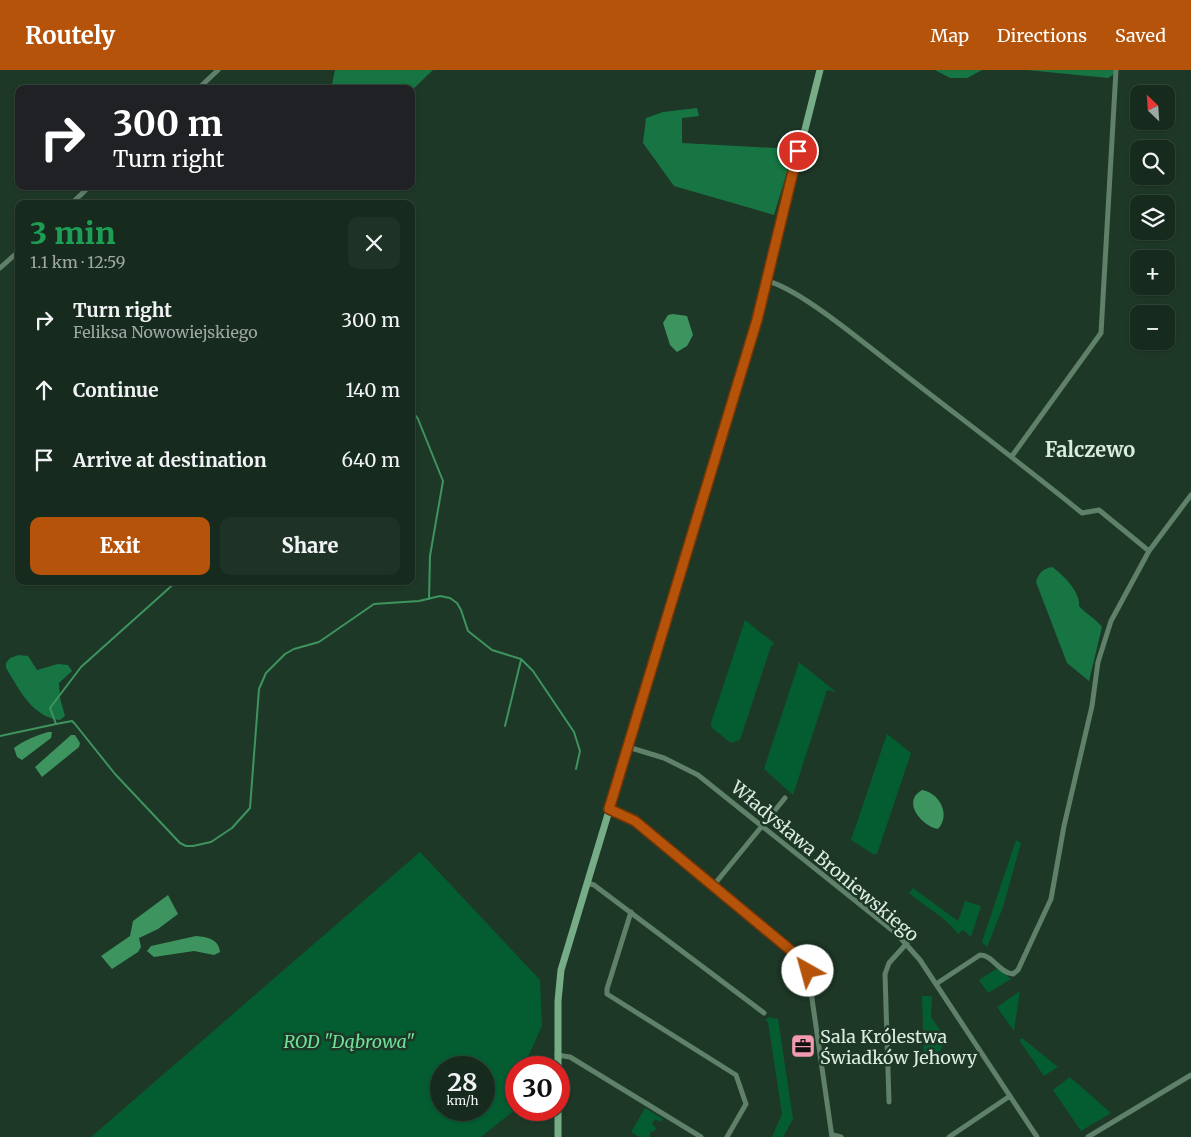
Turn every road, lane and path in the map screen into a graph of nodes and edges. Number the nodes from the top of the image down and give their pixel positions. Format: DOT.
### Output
graph roads {
  1 [pos="218,70"];
  2 [pos="820,70"];
  3 [pos="1116,70"];
  4 [pos="202,85"];
  5 [pos="86,190"];
  6 [pos="75,200"];
  7 [pos="15,255"];
  8 [pos="0,268"];
  9 [pos="767,281"];
  10 [pos="1012,456"];
  11 [pos="1191,496"];
  12 [pos="1149,551"];
  13 [pos="628,746"];
  14 [pos="785,798"];
  15 [pos="609,809"];
  16 [pos="762,825"];
  17 [pos="587,882"];
  18 [pos="713,886"];
  19 [pos="632,912"];
  20 [pos="907,943"];
  21 [pos="936,984"];
  22 [pos="764,1013"];
  23 [pos="557,1055"];
  24 [pos="1191,1075"];
  25 [pos="1010,1096"];
  26 [pos="889,1102"];
  27 [pos="558,1121"];
  28 [pos="833,1136"];
  29 [pos="558,1137"];
  30 [pos="701,1137"];
  31 [pos="727,1137"];
  32 [pos="841,1137"];
  33 [pos="949,1137"];
  34 [pos="1037,1137"];
  35 [pos="1088,1137"];
  1 -- 4 [label="street"];
  2 -- 9 [label="street"];
  3 -- 10 [label="street"];
  5 -- 6 [label="street"];
  7 -- 8 [label="street"];
  9 -- 10 [label="street"];
  9 -- 13 [label="street"];
  10 -- 12 [label="street"];
  11 -- 12 [label="street"];
  12 -- 21 [label="street"];
  13 -- 15 [label="street"];
  13 -- 16 [label="street, Władysława Broniewskiego"];
  14 -- 16 [label="street"];
  15 -- 17 [label="street"];
  15 -- 18 [label="street"];
  16 -- 18 [label="street"];
  16 -- 20 [label="street, Władysława Broniewskiego"];
  17 -- 19 [label="street"];
  17 -- 23 [label="street"];
  18 -- 28 [label="street"];
  19 -- 22 [label="street"];
  19 -- 31 [label="street"];
  20 -- 21 [label="street, Władysława Broniewskiego"];
  20 -- 26 [label="street"];
  21 -- 25 [label="street, Władysława Broniewskiego"];
  23 -- 30 [label="street"];
  24 -- 35 [label="street"];
  25 -- 33 [label="street"];
  25 -- 34 [label="street, Władysława Broniewskiego"];
  27 -- 29 [label="street"];
  28 -- 32 [label="street"];
}
